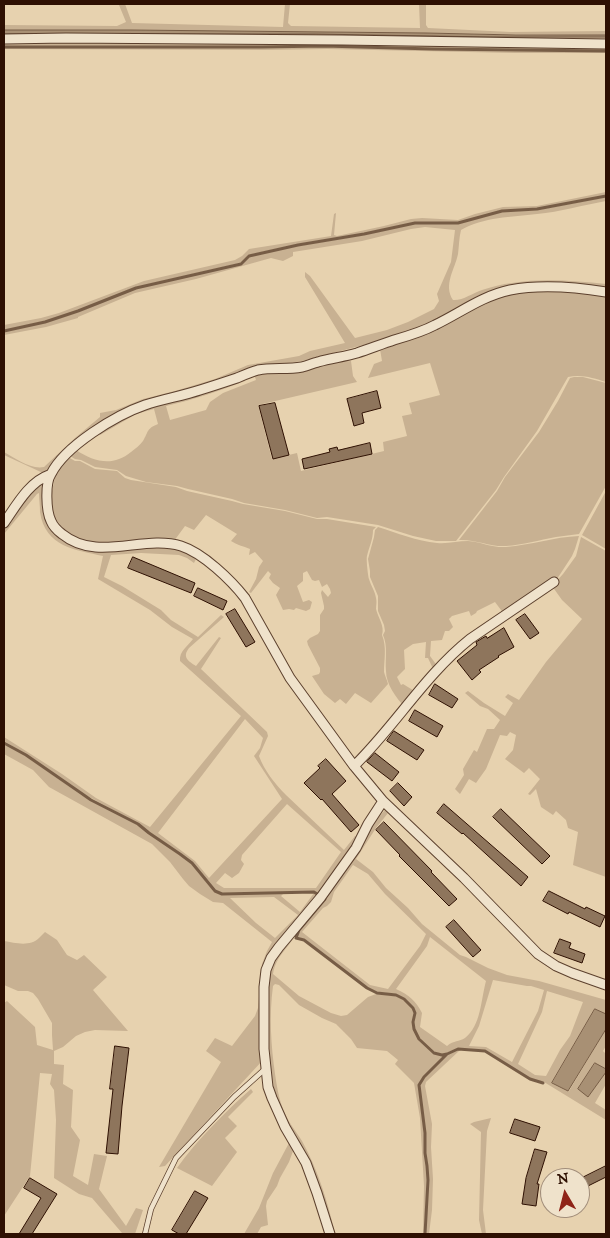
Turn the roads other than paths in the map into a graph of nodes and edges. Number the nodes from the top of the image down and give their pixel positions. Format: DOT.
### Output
graph roads {
  1 [pos="4,39"];
  2 [pos="606,44"];
  3 [pos="606,292"];
  4 [pos="50,475"];
  5 [pos="4,523"];
  6 [pos="554,582"];
  7 [pos="354,766"];
  8 [pos="383,801"];
  9 [pos="606,984"];
  10 [pos="266,1068"];
  11 [pos="145,1234"];
  12 [pos="330,1234"];
  1 -- 2 [label="street"];
  3 -- 4 [label="street"];
  4 -- 5 [label="street"];
  4 -- 7 [label="street"];
  6 -- 7 [label="street"];
  7 -- 8 [label="street"];
  8 -- 9 [label="street"];
  8 -- 10 [label="street"];
  10 -- 11 [label="lane"];
  10 -- 12 [label="street"];
}
